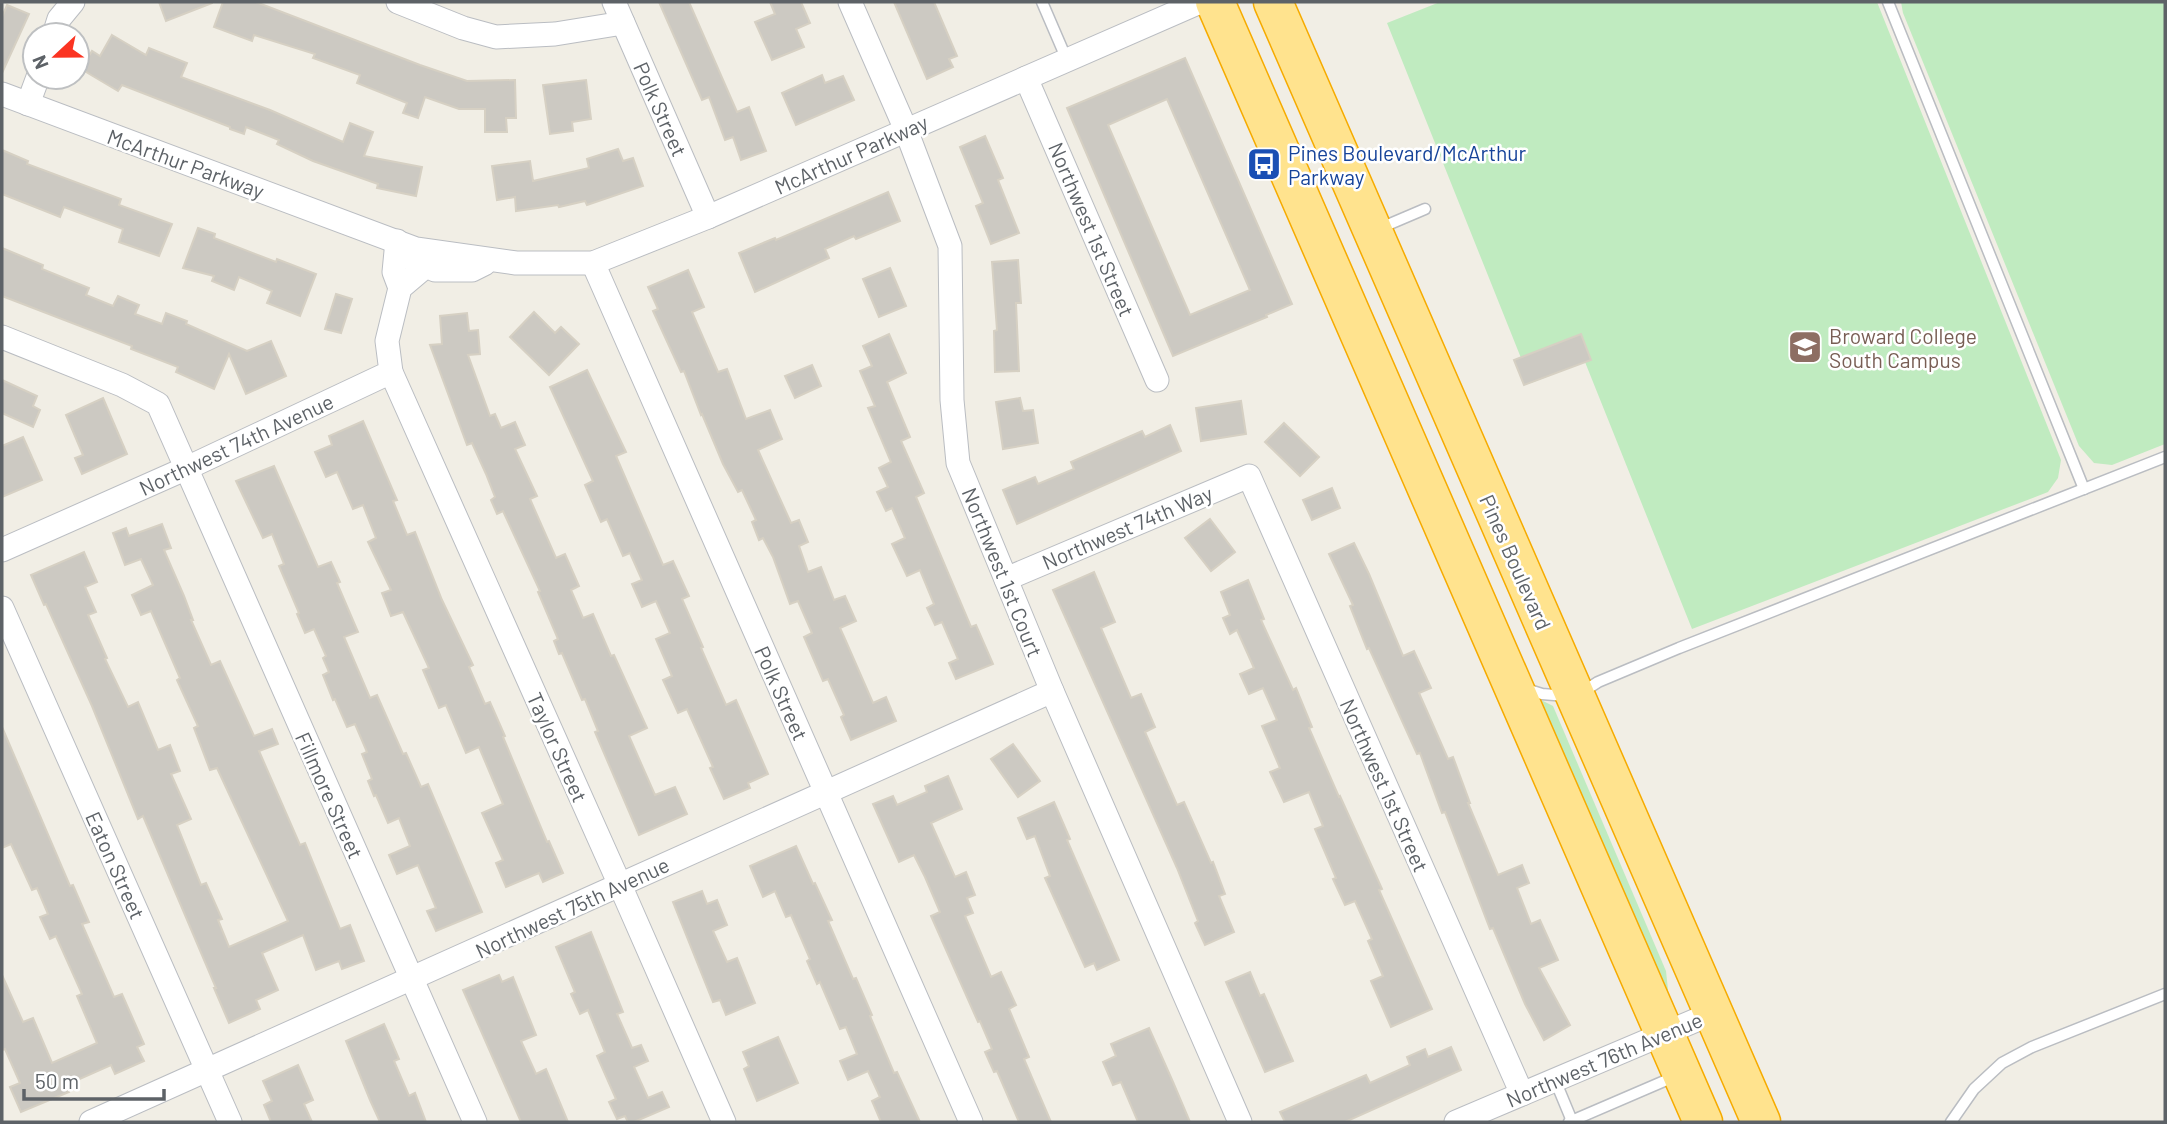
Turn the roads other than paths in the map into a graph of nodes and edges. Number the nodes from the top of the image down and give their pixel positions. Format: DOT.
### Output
graph roads {
  1 [pos="73,2"];
  2 [pos="398,2"];
  3 [pos="614,2"];
  4 [pos="849,2"];
  5 [pos="1043,2"];
  6 [pos="1199,2"];
  7 [pos="1215,2"];
  8 [pos="1273,2"];
  9 [pos="1888,2"];
  10 [pos="58,21"];
  11 [pos="623,23"];
  12 [pos="1067,60"];
  13 [pos="1026,78"];
  14 [pos="33,91"];
  15 [pos="2,94"];
  16 [pos="28,104"];
  17 [pos="906,130"];
  18 [pos="1425,209"];
  19 [pos="708,217"];
  20 [pos="1373,232"];
  21 [pos="396,246"];
  22 [pos="494,260"];
  23 [pos="593,263"];
  24 [pos="426,266"];
  25 [pos="400,288"];
  26 [pos="2,337"];
  27 [pos="391,372"];
  28 [pos="1157,380"];
  29 [pos="2165,457"];
  30 [pos="187,468"];
  31 [pos="1249,476"];
  32 [pos="2084,489"];
  33 [pos="2,551"];
  34 [pos="1006,579"];
  35 [pos="2,608"];
  36 [pos="1513,685"];
  37 [pos="1052,691"];
  38 [pos="1575,696"];
  39 [pos="826,791"];
  40 [pos="620,885"];
  41 [pos="412,979"];
  42 [pos="2165,994"];
  43 [pos="1713,1013"];
  44 [pos="1665,1035"];
  45 [pos="208,1071"];
  46 [pos="1682,1074"];
  47 [pos="1555,1080"];
  48 [pos="1522,1094"];
  49 [pos="91,1122"];
  50 [pos="230,1122"];
  51 [pos="475,1122"];
  52 [pos="724,1122"];
  53 [pos="971,1122"];
  54 [pos="1240,1122"];
  55 [pos="1455,1122"];
  56 [pos="1571,1122"];
  57 [pos="1703,1122"];
  58 [pos="1761,1122"];
  59 [pos="1951,1122"];
  1 -- 10 [label="street"];
  2 -- 11 [label="street"];
  3 -- 11 [label="street, Polk Street"];
  4 -- 17 [label="street, Northwest 1st Court"];
  5 -- 12 [label="lane"];
  6 -- 12 [label="street, McArthur Parkway"];
  7 -- 36 [label="highway"];
  8 -- 20 [label="highway, Pines Boulevard"];
  9 -- 32 [label="lane"];
  11 -- 19 [label="street, Polk Street"];
  12 -- 13 [label="street, McArthur Parkway"];
  13 -- 17 [label="street, McArthur Parkway"];
  13 -- 28 [label="street, Northwest 1st Street"];
  14 -- 16 [label="street"];
  15 -- 16 [label="street, McArthur Parkway"];
  16 -- 21 [label="street, McArthur Parkway"];
  17 -- 19 [label="street, McArthur Parkway"];
  17 -- 34 [label="street, Northwest 1st Court"];
  18 -- 20 [label="lane"];
  19 -- 23 [label="street, McArthur Parkway"];
  20 -- 38 [label="highway, Pines Boulevard"];
  21 -- 22 [label="street, McArthur Parkway"];
  21 -- 24 [label="street, McArthur Parkway"];
  21 -- 25 [label="street"];
  22 -- 23 [label="street, McArthur Parkway"];
  22 -- 24 [label="street, McArthur Parkway"];
  23 -- 39 [label="street, Polk Street"];
  24 -- 25 [label="street"];
  25 -- 27 [label="street"];
  26 -- 30 [label="street, Fillmore Street"];
  27 -- 30 [label="street, Northwest 74th Avenue"];
  27 -- 40 [label="street, Taylor Street"];
  29 -- 32 [label="lane"];
  30 -- 33 [label="street, Northwest 74th Avenue"];
  30 -- 41 [label="street, Fillmore Street"];
  31 -- 34 [label="street, Northwest 74th Way"];
  31 -- 48 [label="street, Northwest 1st Street"];
  32 -- 38 [label="lane"];
  34 -- 37 [label="street, Northwest 1st Court"];
  35 -- 45 [label="street, Eaton Street"];
  36 -- 38 [label="lane"];
  36 -- 44 [label="highway"];
  37 -- 39 [label="street, Northwest 75th Avenue"];
  37 -- 54 [label="street, Northwest 1st Court"];
  38 -- 43 [label="highway, Pines Boulevard"];
  39 -- 40 [label="street, Northwest 75th Avenue"];
  39 -- 53 [label="street, Polk Street"];
  40 -- 41 [label="street, Northwest 75th Avenue"];
  40 -- 52 [label="street, Taylor Street"];
  41 -- 45 [label="street, Northwest 75th Avenue"];
  41 -- 51 [label="street, Fillmore Street"];
  42 -- 59 [label="lane"];
  43 -- 44 [label="street, Northwest 76th Avenue"];
  43 -- 58 [label="highway, Pines Boulevard"];
  44 -- 46 [label="highway"];
  44 -- 47 [label="street, Northwest 76th Avenue"];
  45 -- 49 [label="street, Northwest 75th Avenue"];
  45 -- 50 [label="street, Eaton Street"];
  46 -- 56 [label="lane"];
  46 -- 57 [label="highway"];
  47 -- 48 [label="street, Northwest 76th Avenue"];
  47 -- 56 [label="lane"];
  48 -- 55 [label="street, Northwest 76th Avenue"];
}
